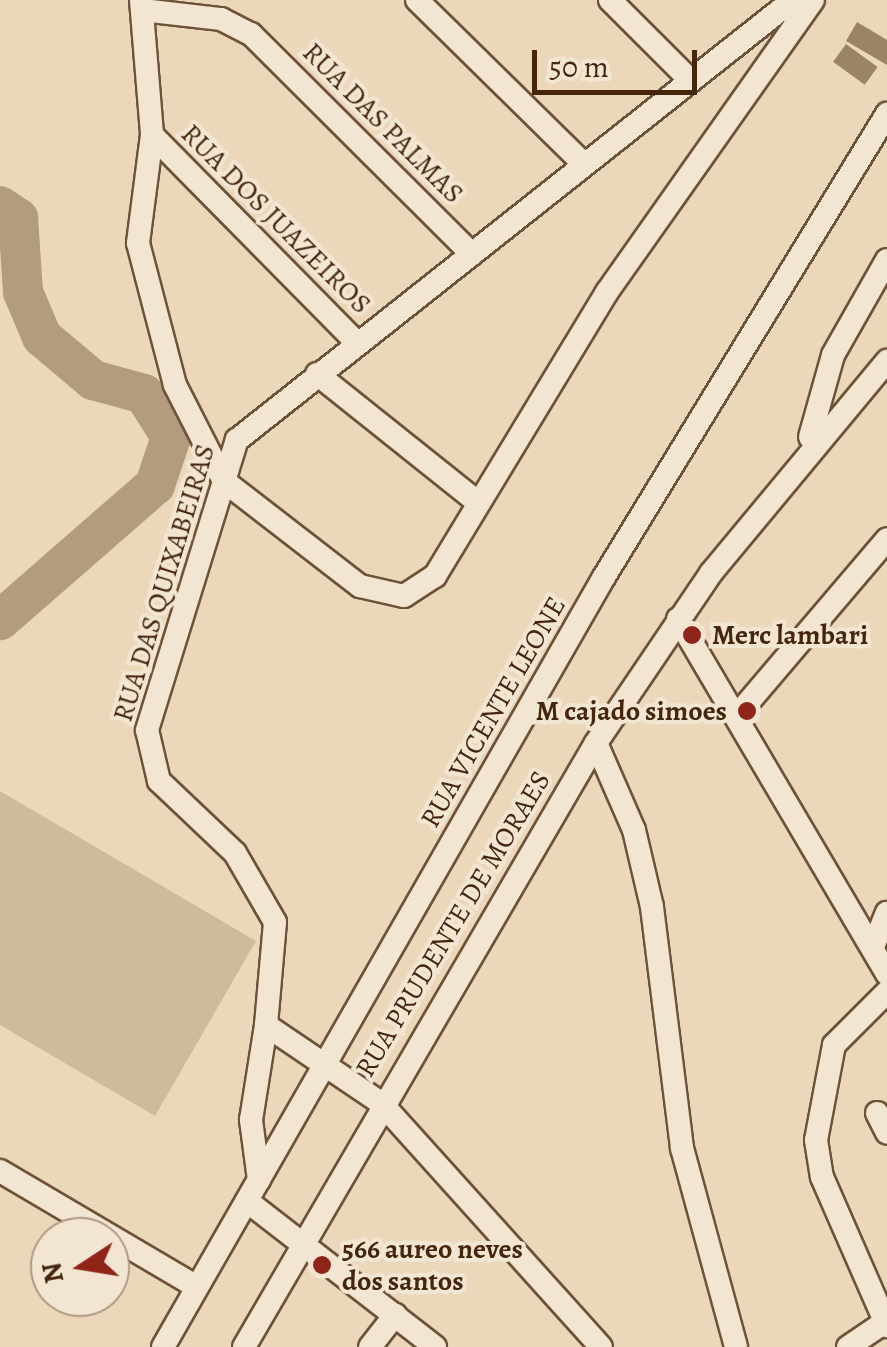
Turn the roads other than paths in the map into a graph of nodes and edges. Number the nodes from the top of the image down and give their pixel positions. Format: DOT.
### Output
graph roads {
  1 [pos="417,0"];
  2 [pos="610,0"];
  3 [pos="793,0"];
  4 [pos="813,0"];
  5 [pos="142,5"];
  6 [pos="687,77"];
  7 [pos="887,114"];
  8 [pos="152,135"];
  9 [pos="583,163"];
  10 [pos="472,254"];
  11 [pos="887,260"];
  12 [pos="358,344"];
  13 [pos="887,361"];
  14 [pos="317,374"];
  15 [pos="806,450"];
  16 [pos="224,481"];
  17 [pos="475,500"];
  18 [pos="887,540"];
  19 [pos="678,619"];
  20 [pos="740,712"];
  21 [pos="596,743"];
  22 [pos="887,913"];
  23 [pos="873,948"];
  24 [pos="887,974"];
  25 [pos="887,992"];
  26 [pos="266,1025"];
  27 [pos="324,1066"];
  28 [pos="381,1103"];
  29 [pos="0,1171"];
  30 [pos="259,1180"];
  31 [pos="247,1201"];
  32 [pos="307,1247"];
  33 [pos="195,1286"];
  34 [pos="884,1311"];
  35 [pos="394,1315"];
  36 [pos="164,1347"];
  37 [pos="244,1347"];
  38 [pos="370,1347"];
  39 [pos="436,1347"];
  40 [pos="602,1347"];
  41 [pos="736,1347"];
  42 [pos="848,1347"];
  1 -- 9 [label="street"];
  2 -- 6 [label="street"];
  3 -- 6 [label="street, RUA DAS QUIXABEIRAS"];
  4 -- 17 [label="street"];
  5 -- 8 [label="street"];
  5 -- 10 [label="street, RUA DAS PALMAS"];
  6 -- 9 [label="street, RUA DAS QUIXABEIRAS"];
  7 -- 27 [label="street, RUA VICENTE LEONE"];
  8 -- 12 [label="street, RUA DOS JUAZEIROS"];
  8 -- 16 [label="street"];
  9 -- 10 [label="street, RUA DAS QUIXABEIRAS"];
  10 -- 12 [label="street, RUA DAS QUIXABEIRAS"];
  11 -- 15 [label="street"];
  12 -- 14 [label="street, RUA DAS QUIXABEIRAS"];
  13 -- 15 [label="street, RUA PRUDENTE DE MORAES"];
  14 -- 16 [label="street, RUA DAS QUIXABEIRAS"];
  14 -- 17 [label="street"];
  15 -- 19 [label="street, RUA PRUDENTE DE MORAES"];
  16 -- 17 [label="street"];
  16 -- 26 [label="street, RUA DAS QUIXABEIRAS"];
  18 -- 20 [label="street"];
  19 -- 20 [label="street"];
  19 -- 21 [label="street, RUA PRUDENTE DE MORAES"];
  20 -- 23 [label="street"];
  21 -- 28 [label="street, RUA PRUDENTE DE MORAES"];
  21 -- 41 [label="street"];
  22 -- 23 [label="street"];
  23 -- 24 [label="street"];
  25 -- 34 [label="street"];
  26 -- 27 [label="street"];
  26 -- 30 [label="street, RUA DAS QUIXABEIRAS"];
  27 -- 28 [label="street"];
  27 -- 30 [label="street, RUA VICENTE LEONE"];
  28 -- 32 [label="street, RUA PRUDENTE DE MORAES"];
  28 -- 40 [label="street"];
  29 -- 33 [label="street"];
  30 -- 31 [label="street, RUA VICENTE LEONE"];
  31 -- 32 [label="street"];
  31 -- 33 [label="street, RUA VICENTE LEONE"];
  32 -- 35 [label="street"];
  32 -- 37 [label="street, RUA PRUDENTE DE MORAES"];
  33 -- 36 [label="street, RUA VICENTE LEONE"];
  34 -- 42 [label="street"];
  35 -- 38 [label="street"];
  35 -- 39 [label="street"];
}
